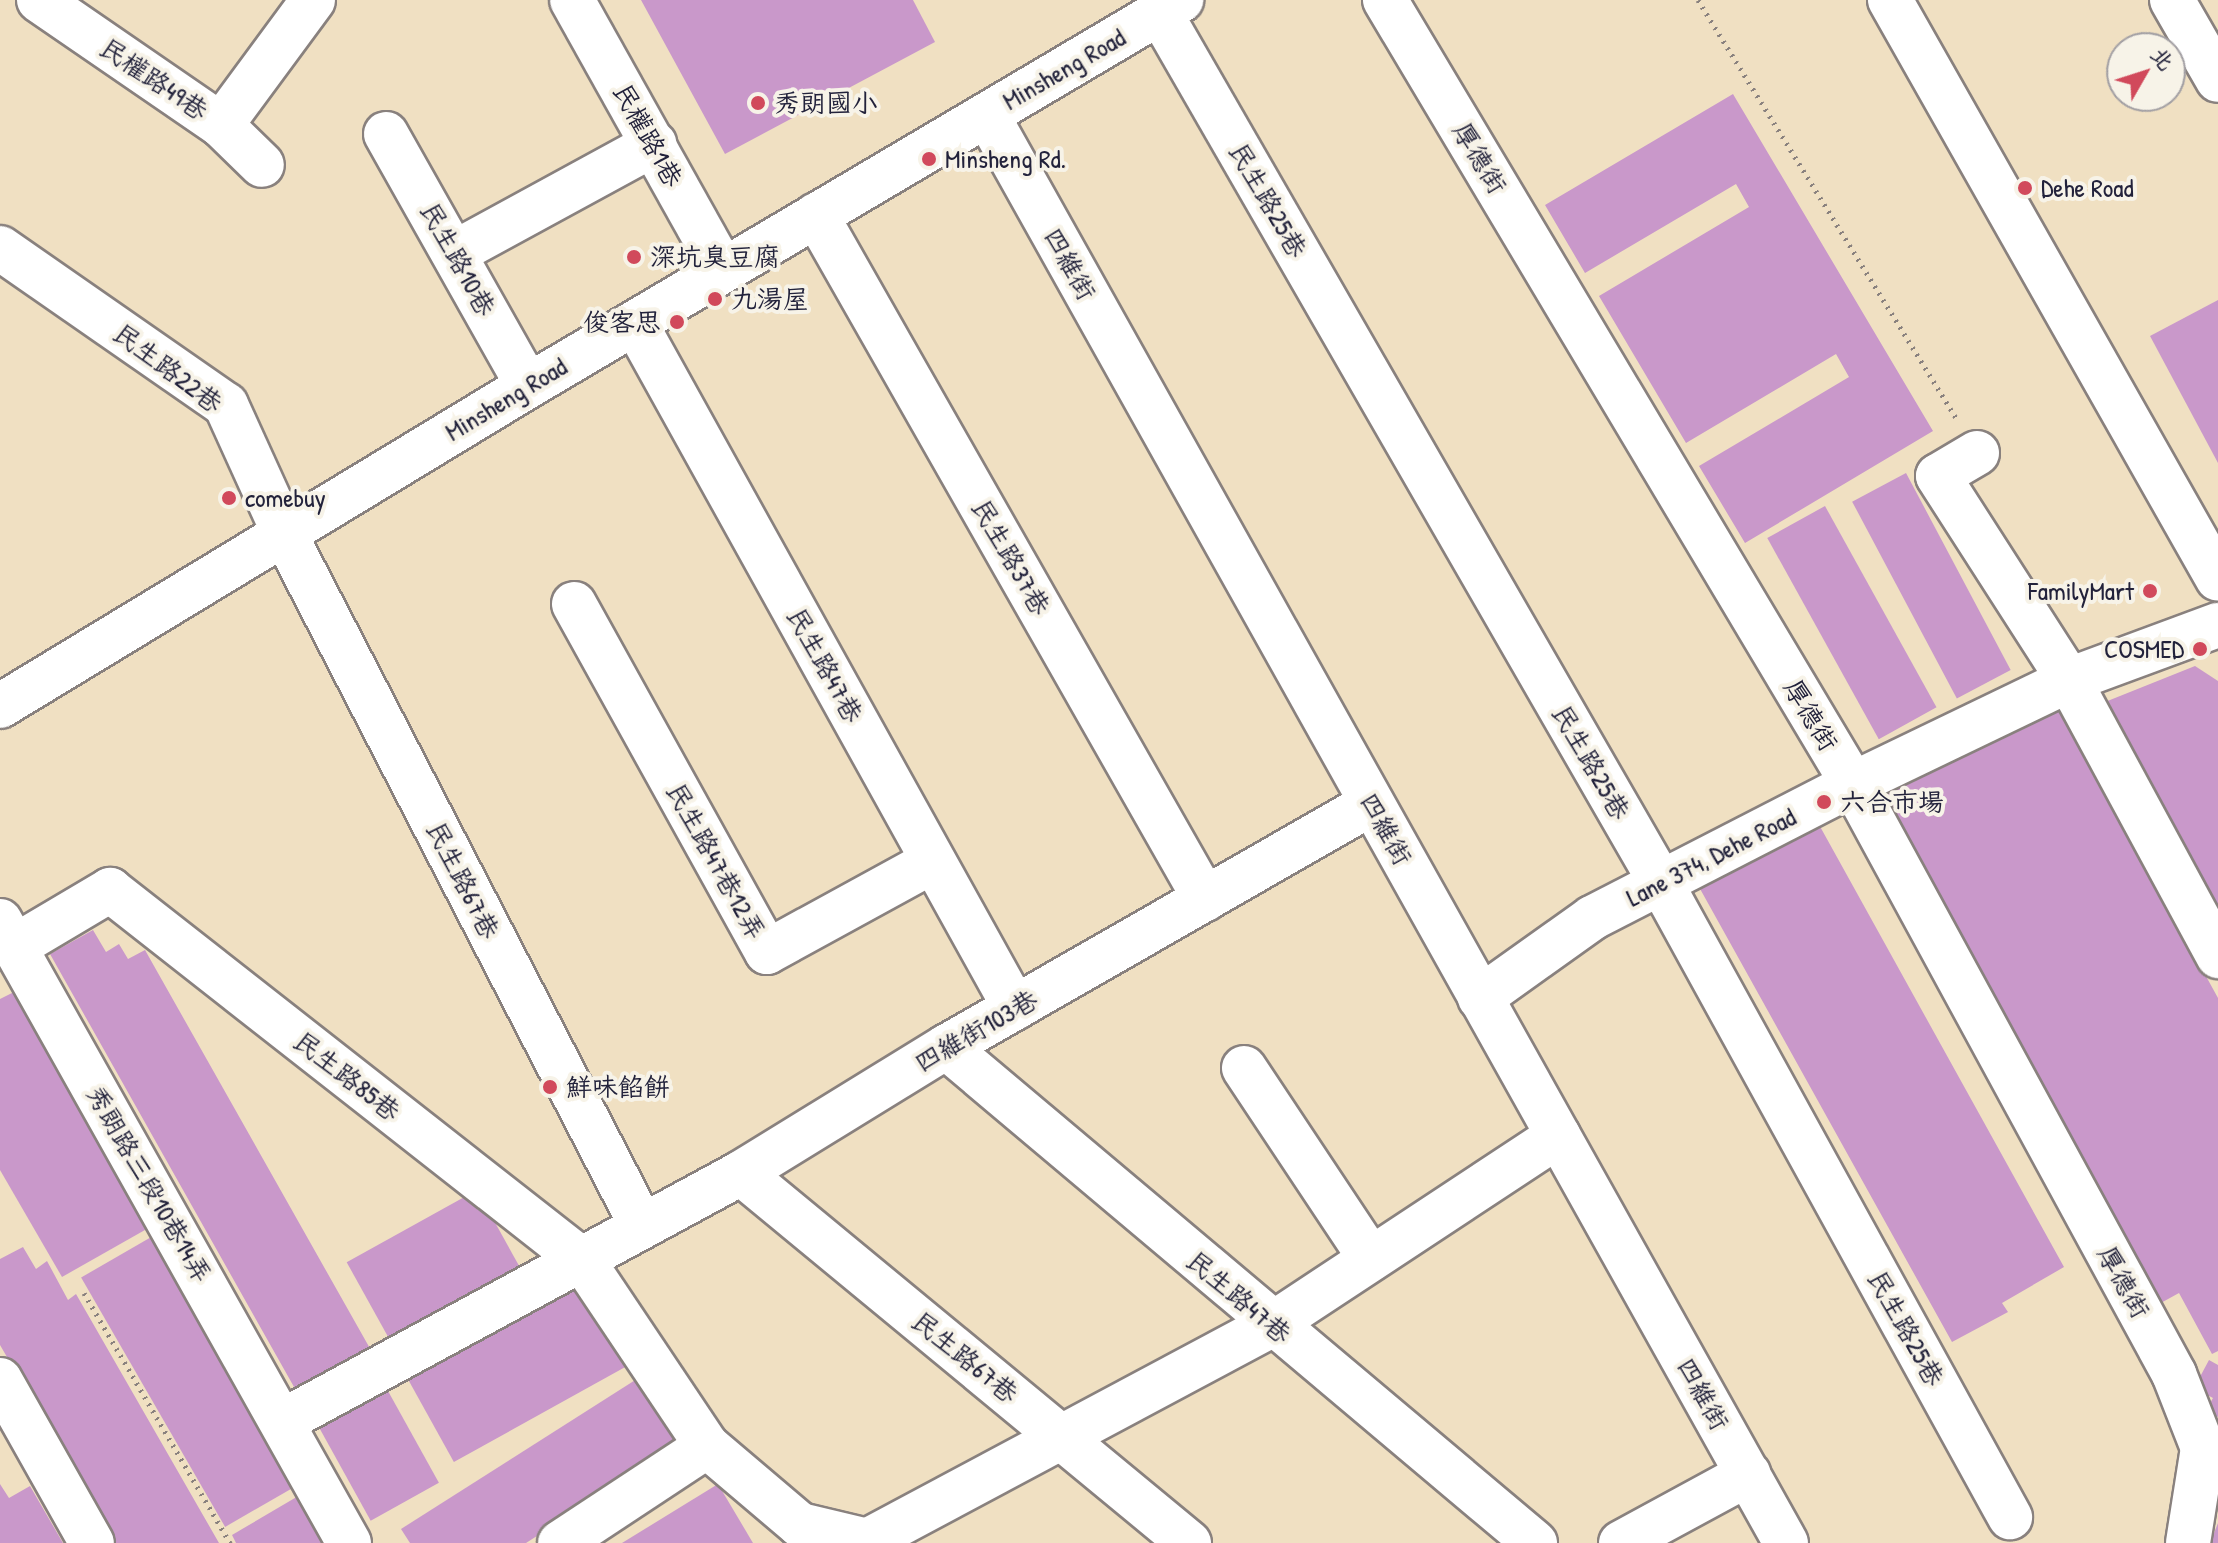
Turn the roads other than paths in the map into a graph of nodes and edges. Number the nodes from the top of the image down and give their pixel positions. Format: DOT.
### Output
graph roads {
  1 [pos="39,0"];
  2 [pos="313,0"];
  3 [pos="572,0"];
  4 [pos="1385,0"];
  5 [pos="1890,0"];
  6 [pos="2172,0"];
  7 [pos="1171,6"];
  8 [pos="2218,80"];
  9 [pos="987,115"];
  10 [pos="221,125"];
  11 [pos="386,134"];
  12 [pos="654,144"];
  13 [pos="262,165"];
  14 [pos="816,215"];
  15 [pos="0,248"];
  16 [pos="456,252"];
  17 [pos="723,270"];
  18 [pos="635,323"];
  19 [pos="528,386"];
  20 [pos="1977,453"];
  21 [pos="284,533"];
  22 [pos="2218,579"];
  23 [pos="574,604"];
  24 [pos="2218,625"];
  25 [pos="2069,680"];
  26 [pos="0,706"];
  27 [pos="1853,784"];
  28 [pos="1371,804"];
  29 [pos="933,861"];
  30 [pos="1661,883"];
  31 [pos="1205,899"];
  32 [pos="7,934"];
  33 [pos="2218,956"];
  34 [pos="1480,998"];
  35 [pos="1015,1008"];
  36 [pos="946,1047"];
  37 [pos="1244,1068"];
  38 [pos="1558,1136"];
  39 [pos="741,1173"];
  40 [pos="642,1226"];
  41 [pos="1371,1259"];
  42 [pos="583,1261"];
  43 [pos="1271,1325"];
  44 [pos="0,1380"];
  45 [pos="283,1421"];
  46 [pos="1059,1435"];
  47 [pos="707,1446"];
  48 [pos="1748,1474"];
  49 [pos="2010,1517"];
  50 [pos="92,1543"];
  51 [pos="349,1543"];
  52 [pos="560,1543"];
  53 [pos="1189,1543"];
  54 [pos="1535,1543"];
  55 [pos="1621,1543"];
  56 [pos="1786,1543"];
  57 [pos="2188,1543"];
  1 -- 10 [label="street, 民權路49巷"];
  2 -- 10 [label="street"];
  3 -- 12 [label="street, 民權路1巷"];
  4 -- 27 [label="street, 厚德街"];
  5 -- 22 [label="street"];
  6 -- 8 [label="street"];
  7 -- 9 [label="street, Minsheng Road"];
  7 -- 30 [label="street, 民生路25巷"];
  9 -- 14 [label="street, Minsheng Road"];
  9 -- 28 [label="street, 四維街"];
  10 -- 13 [label="street, 民權路49巷"];
  11 -- 16 [label="street, 民生路10巷"];
  12 -- 16 [label="street"];
  12 -- 17 [label="street, 民權路1巷"];
  14 -- 17 [label="street, Minsheng Road"];
  14 -- 31 [label="street, 民生路37巷"];
  15 -- 21 [label="street, 民生路22巷"];
  16 -- 19 [label="street, 民生路10巷"];
  17 -- 18 [label="street, Minsheng Road"];
  18 -- 19 [label="street, Minsheng Road"];
  18 -- 29 [label="street, 民生路47巷"];
  19 -- 21 [label="street, Minsheng Road"];
  20 -- 25 [label="street"];
  21 -- 26 [label="street, Minsheng Road"];
  21 -- 40 [label="street, 民生路67巷"];
  23 -- 29 [label="street, 民生路47巷12弄"];
  24 -- 25 [label="street, Lane 374, Dehe Road"];
  25 -- 27 [label="street, Lane 374, Dehe Road"];
  25 -- 33 [label="street"];
  27 -- 30 [label="street, Lane 374, Dehe Road"];
  27 -- 57 [label="street, 厚德街"];
  28 -- 31 [label="street, 四維街103巷"];
  28 -- 34 [label="street, 四維街"];
  29 -- 35 [label="street, 民生路47巷"];
  30 -- 34 [label="street, Lane 374, Dehe Road"];
  30 -- 49 [label="street, 民生路25巷"];
  31 -- 35 [label="street, 四維街103巷"];
  32 -- 42 [label="street, 民生路85巷"];
  32 -- 45 [label="street, 秀朗路三段10巷14弄"];
  34 -- 38 [label="street, 四維街"];
  35 -- 36 [label="street, 四維街103巷"];
  36 -- 39 [label="street, 四維街103巷"];
  36 -- 43 [label="street, 民生路47巷"];
  37 -- 41 [label="street"];
  38 -- 41 [label="street, 民生路85巷"];
  38 -- 48 [label="street, 四維街"];
  39 -- 40 [label="street, 四維街103巷"];
  39 -- 46 [label="street, 民生路67巷"];
  40 -- 42 [label="street, 四維街103巷"];
  41 -- 43 [label="street, 民生路85巷"];
  42 -- 45 [label="street"];
  42 -- 47 [label="street, 民生路85巷"];
  43 -- 46 [label="street, 民生路85巷"];
  43 -- 54 [label="street, 民生路47巷"];
  44 -- 50 [label="street"];
  45 -- 51 [label="street, 秀朗路三段10巷14弄"];
  46 -- 47 [label="street, 民生路85巷"];
  46 -- 53 [label="street, 民生路67巷"];
  47 -- 52 [label="street"];
  48 -- 55 [label="street"];
  48 -- 56 [label="street, 四維街"];
}
